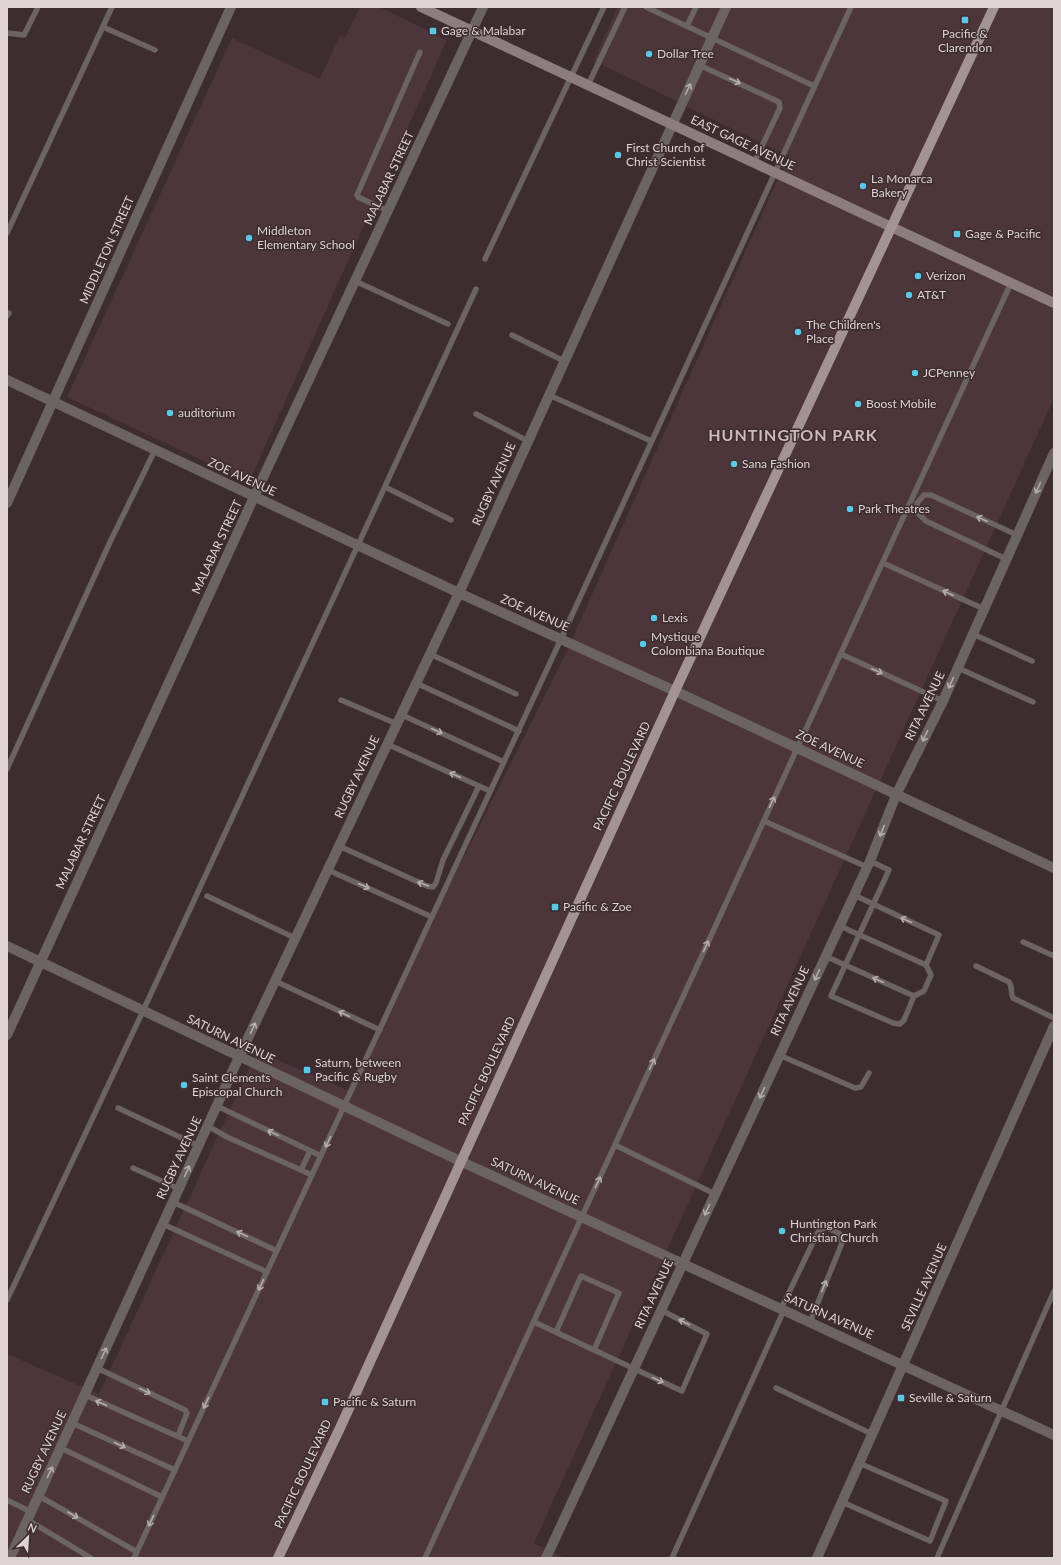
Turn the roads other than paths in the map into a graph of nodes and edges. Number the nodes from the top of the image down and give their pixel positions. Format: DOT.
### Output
graph roads {
  1 [pos="38,7"];
  2 [pos="112,7"];
  3 [pos="231,7"];
  4 [pos="421,7"];
  5 [pos="483,7"];
  6 [pos="604,7"];
  7 [pos="625,7"];
  8 [pos="646,7"];
  9 [pos="696,7"];
  10 [pos="726,7"];
  11 [pos="851,7"];
  12 [pos="994,7"];
  13 [pos="687,26"];
  14 [pos="103,27"];
  15 [pos="472,31"];
  16 [pos="7,33"];
  17 [pos="712,38"];
  18 [pos="155,50"];
  19 [pos="420,52"];
  20 [pos="699,65"];
  21 [pos="572,78"];
  22 [pos="588,85"];
  23 [pos="814,86"];
  24 [pos="671,124"];
  25 [pos="754,163"];
  26 [pos="774,172"];
  27 [pos="388,211"];
  28 [pos="891,227"];
  29 [pos="7,233"];
  30 [pos="485,259"];
  31 [pos="355,281"];
  32 [pos="1011,283"];
  33 [pos="476,289"];
  34 [pos="1054,303"];
  35 [pos="448,324"];
  36 [pos="512,335"];
  37 [pos="564,361"];
  38 [pos="7,380"];
  39 [pos="548,395"];
  40 [pos="53,403"];
  41 [pos="476,414"];
  42 [pos="528,441"];
  43 [pos="651,441"];
  44 [pos="155,450"];
  45 [pos="1054,452"];
  46 [pos="385,487"];
  47 [pos="254,497"];
  48 [pos="7,503"];
  49 [pos="451,520"];
  50 [pos="1017,535"];
  51 [pos="358,546"];
  52 [pos="1006,559"];
  53 [pos="883,563"];
  54 [pos="459,593"];
  55 [pos="984,609"];
  56 [pos="973,634"];
  57 [pos="561,639"];
  58 [pos="430,654"];
  59 [pos="842,654"];
  60 [pos="1032,661"];
  61 [pos="958,668"];
  62 [pos="416,683"];
  63 [pos="675,691"];
  64 [pos="516,694"];
  65 [pos="341,700"];
  66 [pos="943,701"];
  67 [pos="1033,702"];
  68 [pos="399,719"];
  69 [pos="519,731"];
  70 [pos="388,744"];
  71 [pos="798,749"];
  72 [pos="504,762"];
  73 [pos="7,769"];
  74 [pos="479,786"];
  75 [pos="490,792"];
  76 [pos="896,795"];
  77 [pos="764,821"];
  78 [pos="339,846"];
  79 [pos="868,864"];
  80 [pos="1054,868"];
  81 [pos="328,870"];
  82 [pos="854,895"];
  83 [pos="207,896"];
  84 [pos="873,904"];
  85 [pos="432,917"];
  86 [pos="840,926"];
  87 [pos="859,934"];
  88 [pos="295,938"];
  89 [pos="1023,942"];
  90 [pos="7,946"];
  91 [pos="826,956"];
  92 [pos="1054,956"];
  93 [pos="40,962"];
  94 [pos="844,965"];
  95 [pos="926,965"];
  96 [pos="976,966"];
  97 [pos="275,981"];
  98 [pos="914,996"];
  99 [pos="143,1011"];
  100 [pos="1054,1018"];
  101 [pos="1054,1026"];
  102 [pos="380,1030"];
  103 [pos="7,1035"];
  104 [pos="779,1056"];
  105 [pos="239,1057"];
  106 [pos="869,1072"];
  107 [pos="217,1106"];
  108 [pos="344,1107"];
  109 [pos="118,1108"];
  110 [pos="208,1126"];
  111 [pos="199,1146"];
  112 [pos="615,1146"];
  113 [pos="310,1151"];
  114 [pos="321,1156"];
  115 [pos="460,1161"];
  116 [pos="133,1168"];
  117 [pos="301,1170"];
  118 [pos="312,1175"];
  119 [pos="179,1189"];
  120 [pos="715,1194"];
  121 [pos="173,1202"];
  122 [pos="582,1218"];
  123 [pos="163,1224"];
  124 [pos="277,1251"];
  125 [pos="682,1264"];
  126 [pos="267,1272"];
  127 [pos="1054,1290"];
  128 [pos="7,1300"];
  129 [pos="661,1310"];
  130 [pos="782,1310"];
  131 [pos="534,1322"];
  132 [pos="810,1322"];
  133 [pos="556,1332"];
  134 [pos="594,1350"];
  135 [pos="904,1365"];
  136 [pos="97,1368"];
  137 [pos="634,1368"];
  138 [pos="776,1388"];
  139 [pos="85,1395"];
  140 [pos="1002,1410"];
  141 [pos="72,1422"];
  142 [pos="872,1434"];
  143 [pos="1054,1435"];
  144 [pos="178,1436"];
  145 [pos="188,1441"];
  146 [pos="61,1448"];
  147 [pos="859,1463"];
  148 [pos="175,1470"];
  149 [pos="39,1496"];
  150 [pos="162,1497"];
  151 [pos="7,1500"];
  152 [pos="842,1502"];
  153 [pos="29,1516"];
  154 [pos="137,1552"];
  155 [pos="10,1558"];
  156 [pos="91,1558"];
  157 [pos="134,1558"];
  158 [pos="278,1558"];
  159 [pos="425,1558"];
  160 [pos="546,1558"];
  161 [pos="672,1558"];
  162 [pos="817,1558"];
  163 [pos="937,1558"];
  1 -- 16 [label="lane"];
  2 -- 14 [label="lane"];
  3 -- 40 [label="street, MIDDLETON STREET"];
  4 -- 15 [label="main road, EAST GAGE AVENUE"];
  5 -- 15 [label="street, MALABAR STREET"];
  6 -- 21 [label="lane"];
  7 -- 22 [label="lane"];
  8 -- 13 [label="lane"];
  9 -- 13 [label="lane"];
  10 -- 17 [label="street, RUGBY AVENUE"];
  11 -- 23 [label="lane"];
  12 -- 28 [label="main road, PACIFIC BOULEVARD"];
  13 -- 17 [label="lane"];
  14 -- 18 [label="lane"];
  14 -- 29 [label="lane"];
  15 -- 21 [label="main road, EAST GAGE AVENUE"];
  15 -- 27 [label="street, MALABAR STREET"];
  17 -- 20 [label="street, RUGBY AVENUE"];
  17 -- 23 [label="lane"];
  19 -- 27 [label="lane"];
  24 -- 20 [label="street, RUGBY AVENUE, one-way"];
  20 -- 25 [label="lane, one-way"];
  21 -- 22 [label="main road, EAST GAGE AVENUE"];
  21 -- 30 [label="lane"];
  22 -- 24 [label="main road, EAST GAGE AVENUE"];
  23 -- 26 [label="lane"];
  24 -- 25 [label="main road, EAST GAGE AVENUE"];
  24 -- 37 [label="street, RUGBY AVENUE"];
  25 -- 26 [label="main road, EAST GAGE AVENUE"];
  26 -- 28 [label="main road, EAST GAGE AVENUE"];
  26 -- 43 [label="lane"];
  27 -- 31 [label="street, MALABAR STREET"];
  28 -- 32 [label="main road, EAST GAGE AVENUE"];
  28 -- 63 [label="main road, PACIFIC BOULEVARD"];
  31 -- 35 [label="lane"];
  31 -- 47 [label="street, MALABAR STREET"];
  32 -- 34 [label="main road, EAST GAGE AVENUE"];
  32 -- 53 [label="lane"];
  33 -- 46 [label="lane"];
  36 -- 37 [label="lane"];
  37 -- 39 [label="street, RUGBY AVENUE"];
  38 -- 40 [label="street, ZOE AVENUE"];
  39 -- 42 [label="street, RUGBY AVENUE"];
  39 -- 43 [label="lane"];
  40 -- 44 [label="street, ZOE AVENUE"];
  40 -- 48 [label="street, MIDDLETON STREET"];
  41 -- 42 [label="lane"];
  42 -- 54 [label="street, RUGBY AVENUE"];
  43 -- 57 [label="lane"];
  44 -- 47 [label="street, ZOE AVENUE"];
  44 -- 73 [label="lane"];
  45 -- 50 [label="street, RITA AVENUE, one-way"];
  46 -- 49 [label="lane"];
  46 -- 51 [label="lane"];
  47 -- 51 [label="street, ZOE AVENUE"];
  47 -- 93 [label="street, MALABAR STREET"];
  50 -- 52 [label="street, RITA AVENUE"];
  50 -- 52 [label="lane, one-way"];
  51 -- 54 [label="street, ZOE AVENUE"];
  51 -- 99 [label="lane"];
  52 -- 55 [label="street, RITA AVENUE"];
  55 -- 53 [label="lane, one-way"];
  53 -- 59 [label="lane"];
  54 -- 57 [label="street, ZOE AVENUE"];
  54 -- 58 [label="street, RUGBY AVENUE"];
  55 -- 56 [label="street, RITA AVENUE"];
  56 -- 60 [label="lane"];
  56 -- 61 [label="street, RITA AVENUE"];
  57 -- 63 [label="street, ZOE AVENUE"];
  57 -- 69 [label="lane"];
  58 -- 62 [label="street, RUGBY AVENUE"];
  58 -- 64 [label="lane"];
  59 -- 66 [label="lane, one-way"];
  59 -- 71 [label="lane"];
  61 -- 66 [label="street, RITA AVENUE, one-way"];
  61 -- 67 [label="lane"];
  62 -- 68 [label="street, RUGBY AVENUE"];
  62 -- 69 [label="lane"];
  63 -- 71 [label="street, ZOE AVENUE"];
  63 -- 115 [label="main road, PACIFIC BOULEVARD"];
  65 -- 68 [label="lane"];
  66 -- 76 [label="street, RITA AVENUE, one-way"];
  68 -- 70 [label="street, RUGBY AVENUE"];
  68 -- 72 [label="lane, one-way"];
  69 -- 72 [label="lane"];
  74 -- 70 [label="lane, one-way"];
  70 -- 78 [label="street, RUGBY AVENUE"];
  71 -- 76 [label="street, ZOE AVENUE"];
  77 -- 71 [label="lane, one-way"];
  72 -- 75 [label="lane"];
  74 -- 75 [label="lane"];
  74 -- 78 [label="lane, one-way"];
  75 -- 85 [label="lane"];
  76 -- 79 [label="street, RITA AVENUE, one-way"];
  76 -- 80 [label="street, ZOE AVENUE"];
  77 -- 79 [label="lane"];
  112 -- 77 [label="lane, one-way"];
  78 -- 81 [label="street, RUGBY AVENUE"];
  79 -- 82 [label="street, RITA AVENUE"];
  79 -- 84 [label="lane"];
  81 -- 85 [label="lane, one-way"];
  81 -- 88 [label="street, RUGBY AVENUE"];
  82 -- 84 [label="lane"];
  82 -- 86 [label="street, RITA AVENUE"];
  83 -- 88 [label="lane"];
  84 -- 87 [label="lane"];
  95 -- 84 [label="lane, one-way"];
  85 -- 102 [label="lane"];
  86 -- 87 [label="lane"];
  86 -- 91 [label="street, RITA AVENUE"];
  87 -- 94 [label="lane"];
  87 -- 95 [label="lane"];
  88 -- 97 [label="street, RUGBY AVENUE"];
  89 -- 92 [label="lane"];
  90 -- 93 [label="street, SATURN AVENUE"];
  91 -- 94 [label="lane"];
  91 -- 104 [label="street, RITA AVENUE, one-way"];
  93 -- 99 [label="street, SATURN AVENUE"];
  93 -- 103 [label="street, MALABAR STREET"];
  98 -- 94 [label="lane, one-way"];
  94 -- 98 [label="lane"];
  95 -- 98 [label="lane"];
  96 -- 100 [label="lane"];
  102 -- 97 [label="lane, one-way"];
  105 -- 97 [label="street, RUGBY AVENUE, one-way"];
  99 -- 105 [label="street, SATURN AVENUE"];
  99 -- 128 [label="lane"];
  101 -- 135 [label="street, SEVILLE AVENUE"];
  102 -- 108 [label="lane"];
  104 -- 106 [label="lane"];
  104 -- 120 [label="street, RITA AVENUE, one-way"];
  105 -- 107 [label="street, RUGBY AVENUE"];
  105 -- 108 [label="street, SATURN AVENUE"];
  107 -- 110 [label="street, RUGBY AVENUE"];
  113 -- 107 [label="lane, one-way"];
  108 -- 114 [label="lane, one-way"];
  108 -- 115 [label="street, SATURN AVENUE"];
  109 -- 111 [label="lane"];
  110 -- 111 [label="street, RUGBY AVENUE"];
  110 -- 117 [label="lane"];
  119 -- 111 [label="street, RUGBY AVENUE, one-way"];
  112 -- 120 [label="lane"];
  122 -- 112 [label="lane, one-way"];
  113 -- 114 [label="lane"];
  113 -- 117 [label="lane"];
  114 -- 118 [label="lane"];
  115 -- 122 [label="street, SATURN AVENUE"];
  115 -- 158 [label="main road, PACIFIC BOULEVARD"];
  116 -- 119 [label="lane"];
  117 -- 118 [label="lane"];
  118 -- 124 [label="lane"];
  119 -- 121 [label="street, RUGBY AVENUE"];
  120 -- 125 [label="street, RITA AVENUE, one-way"];
  121 -- 123 [label="street, RUGBY AVENUE"];
  124 -- 121 [label="lane, one-way"];
  122 -- 125 [label="street, SATURN AVENUE"];
  122 -- 131 [label="lane"];
  123 -- 126 [label="lane"];
  136 -- 123 [label="street, RUGBY AVENUE, one-way"];
  124 -- 126 [label="lane"];
  125 -- 129 [label="street, RITA AVENUE"];
  125 -- 130 [label="street, SATURN AVENUE"];
  126 -- 145 [label="lane, one-way"];
  127 -- 140 [label="lane"];
  129 -- 137 [label="street, RITA AVENUE"];
  137 -- 129 [label="lane, one-way"];
  130 -- 132 [label="street, SATURN AVENUE"];
  132 -- 130 [label="lane, one-way"];
  130 -- 161 [label="lane"];
  131 -- 133 [label="lane"];
  131 -- 159 [label="lane"];
  132 -- 135 [label="street, SATURN AVENUE"];
  133 -- 134 [label="lane"];
  133 -- 134 [label="lane"];
  134 -- 137 [label="lane"];
  135 -- 140 [label="street, SATURN AVENUE"];
  135 -- 142 [label="street, SEVILLE AVENUE"];
  136 -- 139 [label="street, RUGBY AVENUE"];
  136 -- 144 [label="lane, one-way"];
  137 -- 160 [label="street, RITA AVENUE"];
  138 -- 142 [label="lane"];
  139 -- 141 [label="street, RUGBY AVENUE"];
  144 -- 139 [label="lane, one-way"];
  140 -- 143 [label="street, SATURN AVENUE"];
  140 -- 163 [label="lane"];
  141 -- 146 [label="street, RUGBY AVENUE"];
  141 -- 148 [label="lane, one-way"];
  142 -- 147 [label="street, SEVILLE AVENUE"];
  144 -- 145 [label="lane"];
  145 -- 148 [label="lane"];
  149 -- 146 [label="street, RUGBY AVENUE, one-way"];
  146 -- 150 [label="lane"];
  147 -- 152 [label="street, SEVILLE AVENUE"];
  147 -- 152 [label="lane"];
  148 -- 150 [label="lane"];
  149 -- 153 [label="street, RUGBY AVENUE"];
  149 -- 154 [label="lane, one-way"];
  150 -- 154 [label="lane, one-way"];
  151 -- 153 [label="lane"];
  152 -- 162 [label="street, SEVILLE AVENUE"];
  153 -- 155 [label="street, RUGBY AVENUE"];
  153 -- 156 [label="lane"];
  154 -- 157 [label="lane"];
}
